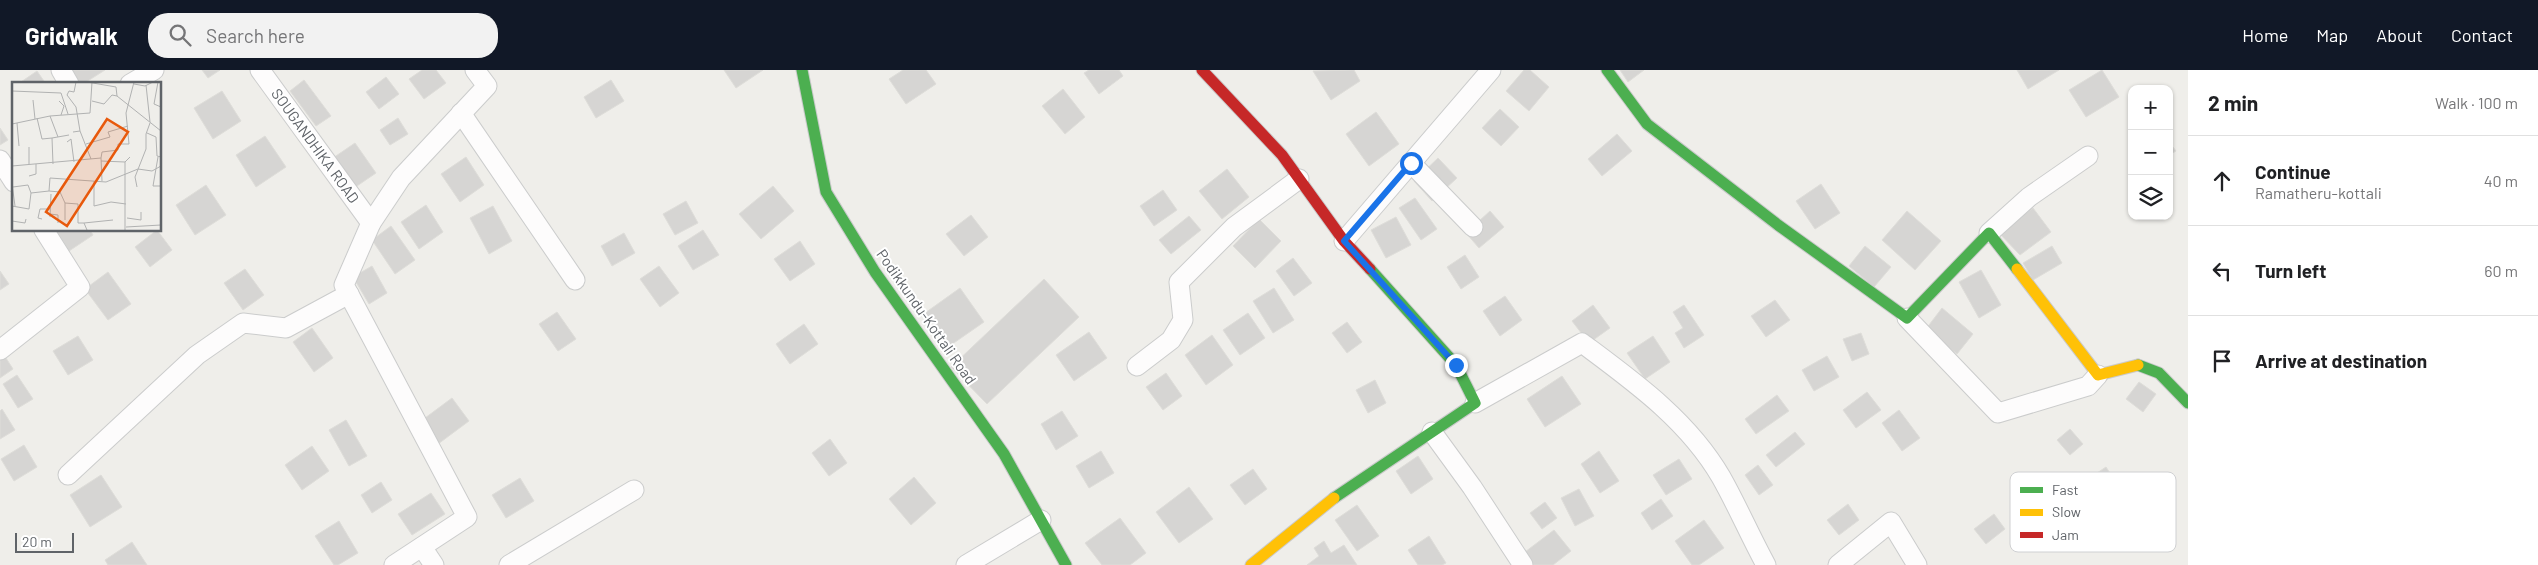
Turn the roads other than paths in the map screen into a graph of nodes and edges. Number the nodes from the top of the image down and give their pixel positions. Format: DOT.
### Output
graph roads {
  1 [pos="61,70"];
  2 [pos="154,70"];
  3 [pos="260,70"];
  4 [pos="475,70"];
  5 [pos="802,70"];
  6 [pos="1202,70"];
  7 [pos="1491,70"];
  8 [pos="1607,70"];
  9 [pos="68,82"];
  10 [pos="133,82"];
  11 [pos="461,114"];
  12 [pos="12,153"];
  13 [pos="2088,156"];
  14 [pos="0,160"];
  15 [pos="1411,163"];
  16 [pos="12,179"];
  17 [pos="1299,179"];
  18 [pos="371,223"];
  19 [pos="1472,226"];
  20 [pos="45,231"];
  21 [pos="1989,233"];
  22 [pos="1344,241"];
  23 [pos="575,280"];
  24 [pos="349,294"];
  25 [pos="1907,318"];
  26 [pos="0,350"];
  27 [pos="1138,366"];
  28 [pos="2098,376"];
  29 [pos="1476,403"];
  30 [pos="2188,403"];
  31 [pos="1432,432"];
  32 [pos="68,475"];
  33 [pos="634,490"];
  34 [pos="1041,520"];
  35 [pos="422,547"];
  36 [pos="394,565"];
  37 [pos="434,565"];
  38 [pos="509,565"];
  39 [pos="966,565"];
  40 [pos="1066,565"];
  41 [pos="1250,565"];
  42 [pos="1523,565"];
  43 [pos="1766,565"];
  44 [pos="1838,565"];
  45 [pos="1917,565"];
  1 -- 9 [label="street"];
  2 -- 10 [label="street"];
  3 -- 18 [label="street, SOUGANDHIKA ROAD"];
  4 -- 11 [label="street"];
  5 -- 34 [label="street, Podikkundu-Kottali Road"];
  6 -- 17 [label="street"];
  7 -- 15 [label="street"];
  8 -- 25 [label="street"];
  11 -- 18 [label="street"];
  11 -- 23 [label="street"];
  12 -- 14 [label="street"];
  13 -- 21 [label="street"];
  14 -- 16 [label="street"];
  15 -- 19 [label="street"];
  15 -- 22 [label="street"];
  17 -- 22 [label="street"];
  17 -- 27 [label="street"];
  18 -- 24 [label="street"];
  20 -- 26 [label="street"];
  21 -- 25 [label="street"];
  21 -- 28 [label="street"];
  22 -- 29 [label="street"];
  24 -- 32 [label="street"];
  24 -- 35 [label="street"];
  25 -- 28 [label="street"];
  28 -- 30 [label="street"];
  29 -- 31 [label="street"];
  29 -- 43 [label="street"];
  31 -- 41 [label="street"];
  31 -- 42 [label="street"];
  33 -- 38 [label="street"];
  34 -- 39 [label="street"];
  34 -- 40 [label="street, Podikkundu-Kottali Road"];
  35 -- 36 [label="street"];
  35 -- 37 [label="street"];
  44 -- 45 [label="street"];
}
